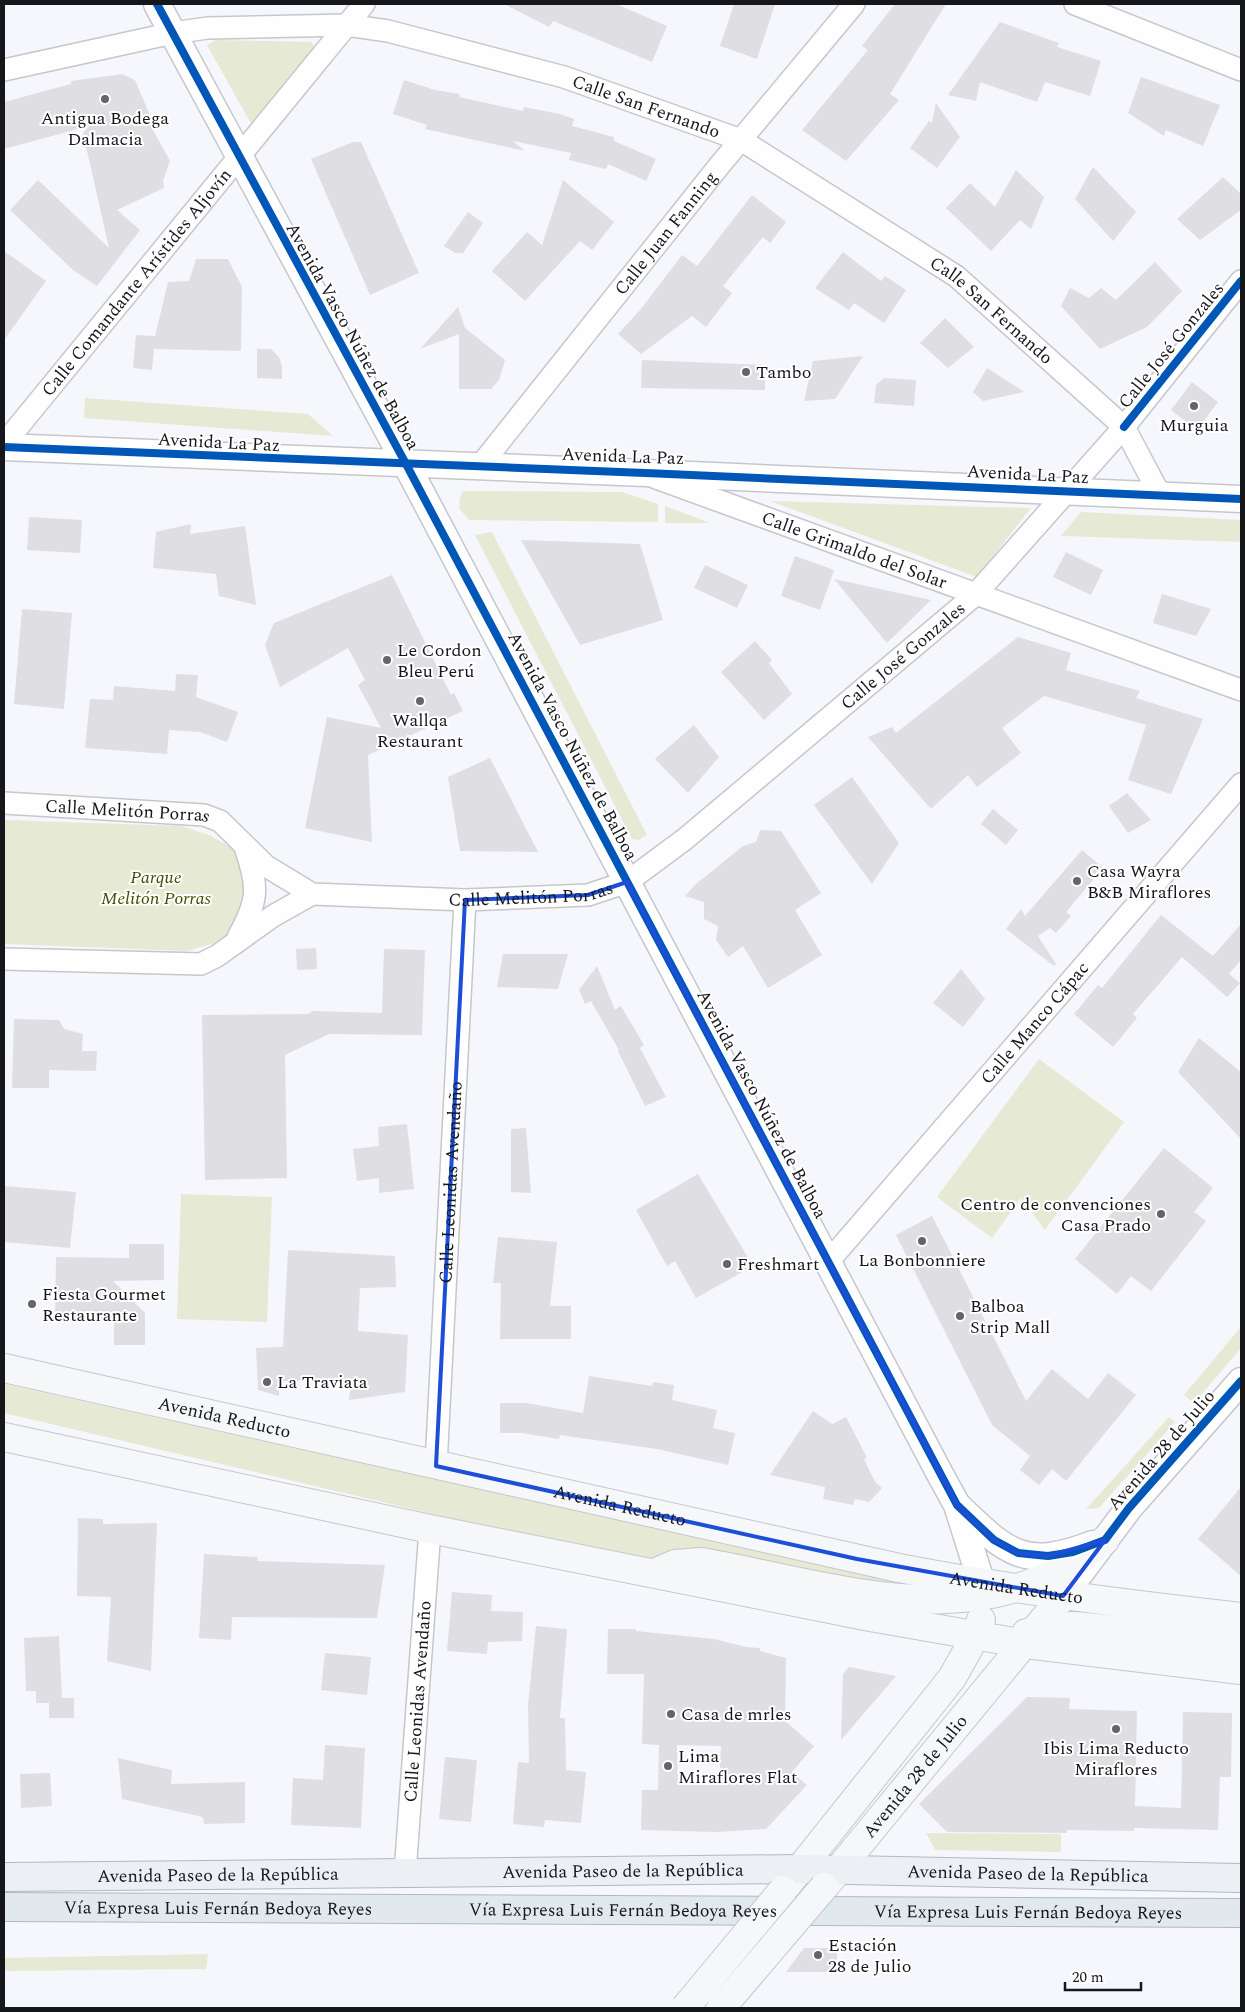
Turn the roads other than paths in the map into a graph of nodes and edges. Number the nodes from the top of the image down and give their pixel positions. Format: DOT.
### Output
graph roads {
  1 [pos="157,4"];
  2 [pos="364,4"];
  3 [pos="854,4"];
  4 [pos="1075,4"];
  5 [pos="346,25"];
  6 [pos="173,33"];
  7 [pos="4,70"];
  8 [pos="1241,70"];
  9 [pos="741,140"];
  10 [pos="238,157"];
  11 [pos="1241,281"];
  12 [pos="1124,427"];
  13 [pos="4,445"];
  14 [pos="406,464"];
  15 [pos="480,466"];
  16 [pos="638,471"];
  17 [pos="1065,491"];
  18 [pos="1160,495"];
  19 [pos="1241,500"];
  20 [pos="975,595"];
  21 [pos="1241,690"];
  22 [pos="1241,784"];
  23 [pos="4,803"];
  24 [pos="245,848"];
  25 [pos="627,882"];
  26 [pos="312,894"];
  27 [pos="465,900"];
  28 [pos="233,944"];
  29 [pos="4,959"];
  30 [pos="828,1262"];
  31 [pos="4,1368"];
  32 [pos="1241,1381"];
  33 [pos="4,1437"];
  34 [pos="436,1466"];
  35 [pos="956,1505"];
  36 [pos="430,1530"];
  37 [pos="1105,1540"];
  38 [pos="651,1574"];
  39 [pos="1016,1588"];
  40 [pos="982,1590"];
  41 [pos="1063,1596"];
  42 [pos="1241,1617"];
  43 [pos="1009,1638"];
  44 [pos="1241,1642"];
  45 [pos="1241,1670"];
  46 [pos="405,1873"];
  47 [pos="4,1877"];
  48 [pos="831,1878"];
  49 [pos="1241,1878"];
  50 [pos="792,1880"];
  51 [pos="4,1907"];
  52 [pos="1241,1913"];
  53 [pos="685,2008"];
  54 [pos="721,2008"];
  1 -- 6 [label="street, Avenida Vasco Núñez de Balboa"];
  2 -- 5 [label="street, Calle Comandante Arístides Aljovín"];
  3 -- 9 [label="street, Calle Juan Fanning"];
  4 -- 8 [label="street"];
  5 -- 6 [label="street, Calle San Fernando"];
  5 -- 9 [label="street, Calle San Fernando"];
  5 -- 10 [label="street, Calle Comandante Arístides Aljovín"];
  6 -- 7 [label="street, Calle San Fernando"];
  6 -- 10 [label="street, Avenida Vasco Núñez de Balboa"];
  9 -- 12 [label="street, Calle San Fernando"];
  9 -- 15 [label="street, Calle Juan Fanning"];
  10 -- 13 [label="street, Calle Comandante Arístides Aljovín"];
  10 -- 14 [label="street, Avenida Vasco Núñez de Balboa"];
  11 -- 12 [label="street, Calle José Gonzales"];
  12 -- 17 [label="street, Calle José Gonzales"];
  12 -- 18 [label="street, Calle San Fernando"];
  13 -- 14 [label="street, Avenida La Paz"];
  14 -- 15 [label="street, Avenida La Paz"];
  14 -- 25 [label="street, Avenida Vasco Núñez de Balboa"];
  15 -- 16 [label="street, Avenida La Paz"];
  16 -- 17 [label="street, Avenida La Paz"];
  16 -- 20 [label="street, Calle Grimaldo del Solar"];
  17 -- 18 [label="street, Avenida La Paz"];
  17 -- 20 [label="street, Calle José Gonzales"];
  18 -- 19 [label="street, Avenida La Paz"];
  20 -- 21 [label="street, Calle Grimaldo del Solar"];
  20 -- 25 [label="street, Calle José Gonzales"];
  22 -- 30 [label="street, Calle Manco Cápac"];
  23 -- 24 [label="street, Calle Melitón Porras"];
  24 -- 26 [label="street, Calle Melitón Porras"];
  24 -- 28 [label="street"];
  25 -- 27 [label="street, Calle Melitón Porras"];
  25 -- 30 [label="street, Avenida Vasco Núñez de Balboa"];
  26 -- 27 [label="street, Calle Melitón Porras"];
  26 -- 28 [label="street"];
  27 -- 34 [label="street, Calle Leonidas Avendaño"];
  28 -- 29 [label="street"];
  30 -- 35 [label="street, Avenida Vasco Núñez de Balboa"];
  31 -- 34 [label="main road, Avenida Reducto"];
  32 -- 37 [label="street, Avenida 28 de Julio"];
  33 -- 36 [label="main road"];
  34 -- 40 [label="main road, Avenida Reducto"];
  35 -- 37 [label="street"];
  35 -- 40 [label="street, Avenida Vasco Núñez de Balboa"];
  36 -- 38 [label="main road"];
  36 -- 46 [label="street, Calle Leonidas Avendaño"];
  37 -- 39 [label="main road"];
  37 -- 41 [label="street, Avenida 28 de Julio"];
  38 -- 40 [label="main road"];
  38 -- 43 [label="main road"];
  39 -- 40 [label="main road, Avenida Reducto"];
  39 -- 41 [label="main road, Avenida Reducto"];
  40 -- 43 [label="main road, Avenida Vasco Núñez de Balboa"];
  41 -- 42 [label="main road, Avenida Reducto"];
  41 -- 43 [label="main road, Avenida 28 de Julio"];
  43 -- 44 [label="main road"];
  43 -- 45 [label="main road"];
  43 -- 48 [label="main road, Avenida 28 de Julio"];
  43 -- 50 [label="main road, Avenida 28 de Julio"];
  46 -- 47 [label="main road, Avenida Paseo de la República"];
  46 -- 50 [label="main road, Avenida Paseo de la República"];
  48 -- 49 [label="main road, Avenida Paseo de la República"];
  48 -- 50 [label="main road, Avenida Paseo de la República"];
  48 -- 54 [label="main road, Avenida 28 de Julio, bridge"];
  50 -- 53 [label="main road, Avenida 28 de Julio, bridge"];
  51 -- 52 [label="highway, Vía Expresa Luis Fernán Bedoya Reyes"];
}
